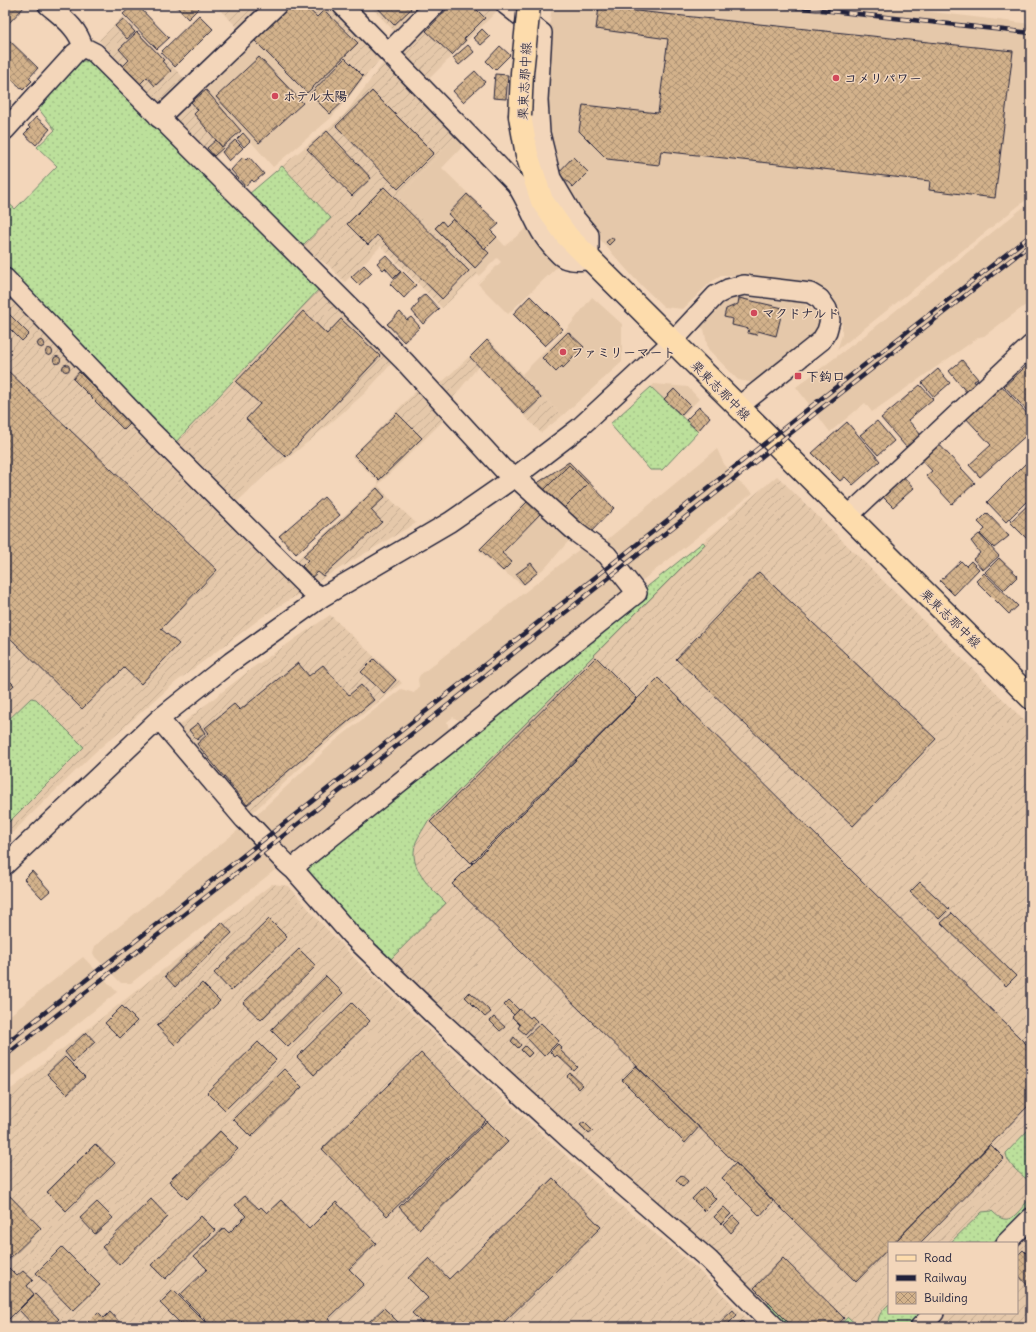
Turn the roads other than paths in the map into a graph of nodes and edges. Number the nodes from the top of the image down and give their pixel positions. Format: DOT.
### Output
graph roads {
  1 [pos="48,5"];
  2 [pos="277,5"];
  3 [pos="342,5"];
  4 [pos="435,5"];
  5 [pos="506,5"];
  6 [pos="529,5"];
  7 [pos="83,47"];
  8 [pos="389,52"];
  9 [pos="159,118"];
  10 [pos="5,130"];
  11 [pos="589,260"];
  12 [pos="5,278"];
  13 [pos="673,341"];
  14 [pos="1031,346"];
  15 [pos="738,407"];
  16 [pos="515,477"];
  17 [pos="847,517"];
  18 [pos="322,597"];
  19 [pos="1031,698"];
  20 [pos="159,719"];
  21 [pos="5,865"];
  22 [pos="294,870"];
  23 [pos="1031,1218"];
  24 [pos="1007,1242"];
  25 [pos="933,1314"];
  26 [pos="775,1327"];
  27 [pos="920,1327"];
  1 -- 7 [label="street"];
  2 -- 9 [label="street"];
  3 -- 8 [label="street"];
  4 -- 8 [label="street"];
  5 -- 11 [label="street"];
  6 -- 11 [label="main road, 栗東志那中線, bridge"];
  7 -- 9 [label="street"];
  7 -- 10 [label="street"];
  8 -- 11 [label="street"];
  9 -- 16 [label="street"];
  11 -- 13 [label="main road, 栗東志那中線"];
  12 -- 18 [label="street"];
  13 -- 15 [label="main road, 栗東志那中線"];
  13 -- 15 [label="street"];
  13 -- 16 [label="street"];
  14 -- 17 [label="street"];
  15 -- 17 [label="main road, 栗東志那中線"];
  16 -- 18 [label="street"];
  16 -- 22 [label="street"];
  17 -- 19 [label="main road, 栗東志那中線"];
  18 -- 20 [label="street"];
  20 -- 21 [label="street"];
  20 -- 22 [label="street"];
  22 -- 26 [label="street"];
  23 -- 24 [label="street"];
  25 -- 27 [label="street"];
}
